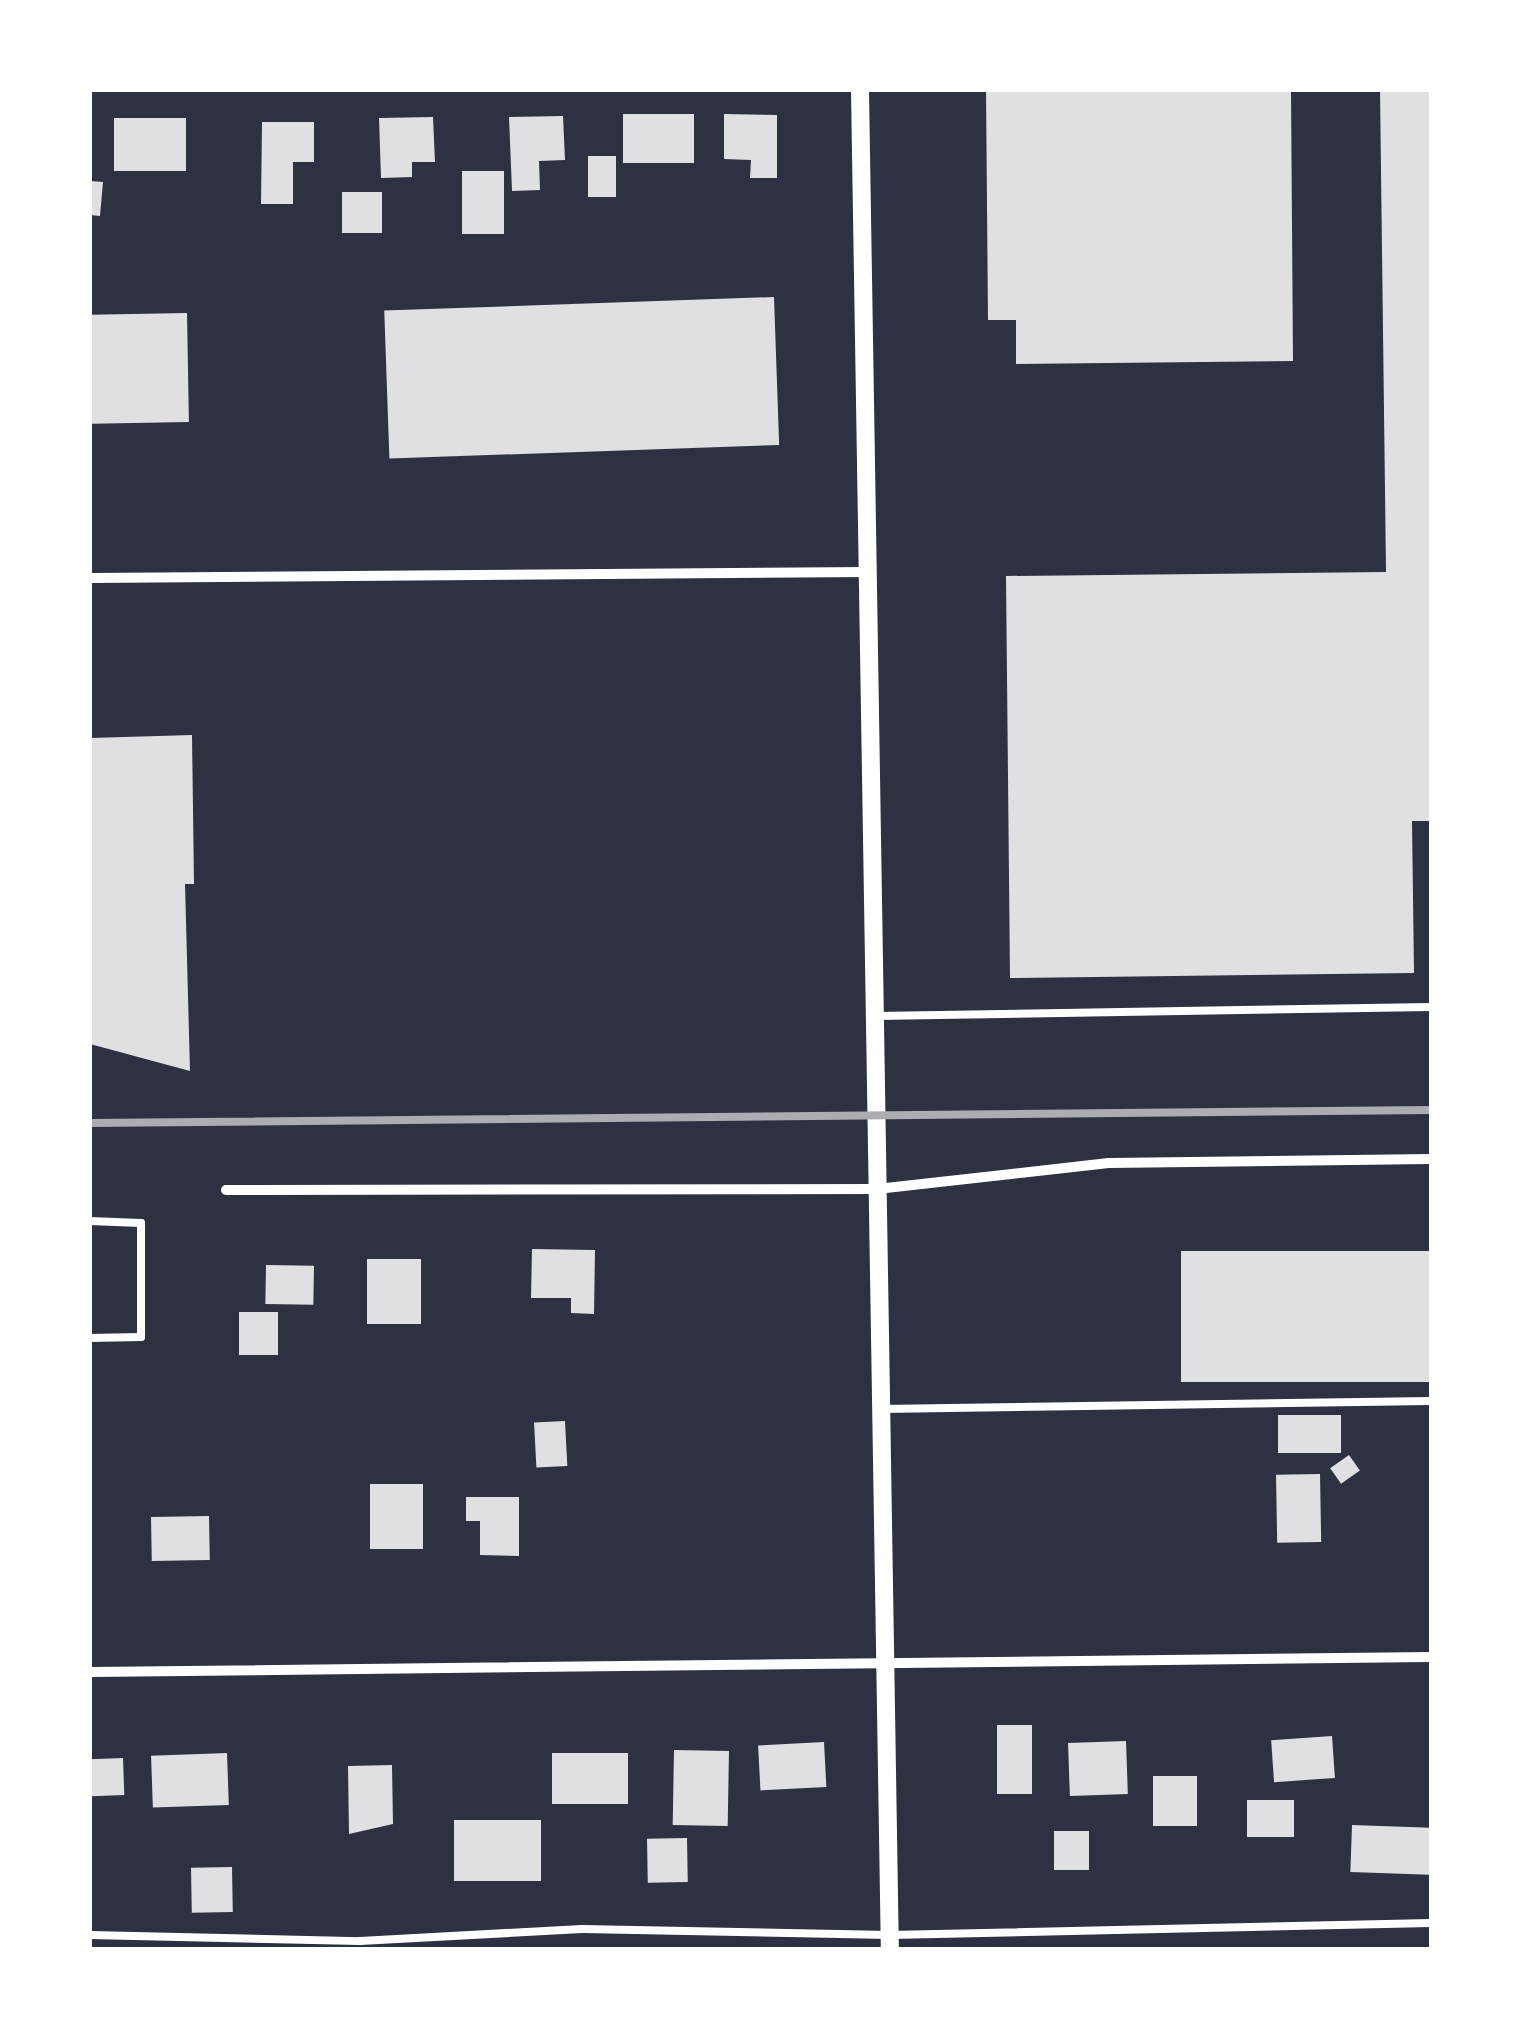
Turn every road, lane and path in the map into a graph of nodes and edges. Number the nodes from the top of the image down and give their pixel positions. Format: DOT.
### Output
graph roads {
  1 [pos="860,90"];
  2 [pos="868,572"];
  3 [pos="90,578"];
  4 [pos="1431,1008"];
  5 [pos="874,1016"];
  6 [pos="1431,1159"];
  7 [pos="877,1189"];
  8 [pos="226,1190"];
  9 [pos="90,1221"];
  10 [pos="90,1338"];
  11 [pos="1431,1402"];
  12 [pos="880,1408"];
  13 [pos="1431,1657"];
  14 [pos="885,1663"];
  15 [pos="90,1672"];
  16 [pos="1431,1923"];
  17 [pos="90,1935"];
  18 [pos="890,1942"];
  1 -- 2 [label="street"];
  2 -- 3 [label="street"];
  2 -- 5 [label="street"];
  4 -- 5 [label="lane"];
  5 -- 7 [label="street"];
  6 -- 7 [label="street"];
  7 -- 8 [label="street"];
  7 -- 12 [label="street"];
  9 -- 10 [label="lane"];
  11 -- 12 [label="lane"];
  12 -- 14 [label="street"];
  13 -- 14 [label="street"];
  14 -- 15 [label="street"];
  14 -- 18 [label="street"];
  16 -- 18 [label="lane"];
  17 -- 18 [label="lane"];
}
